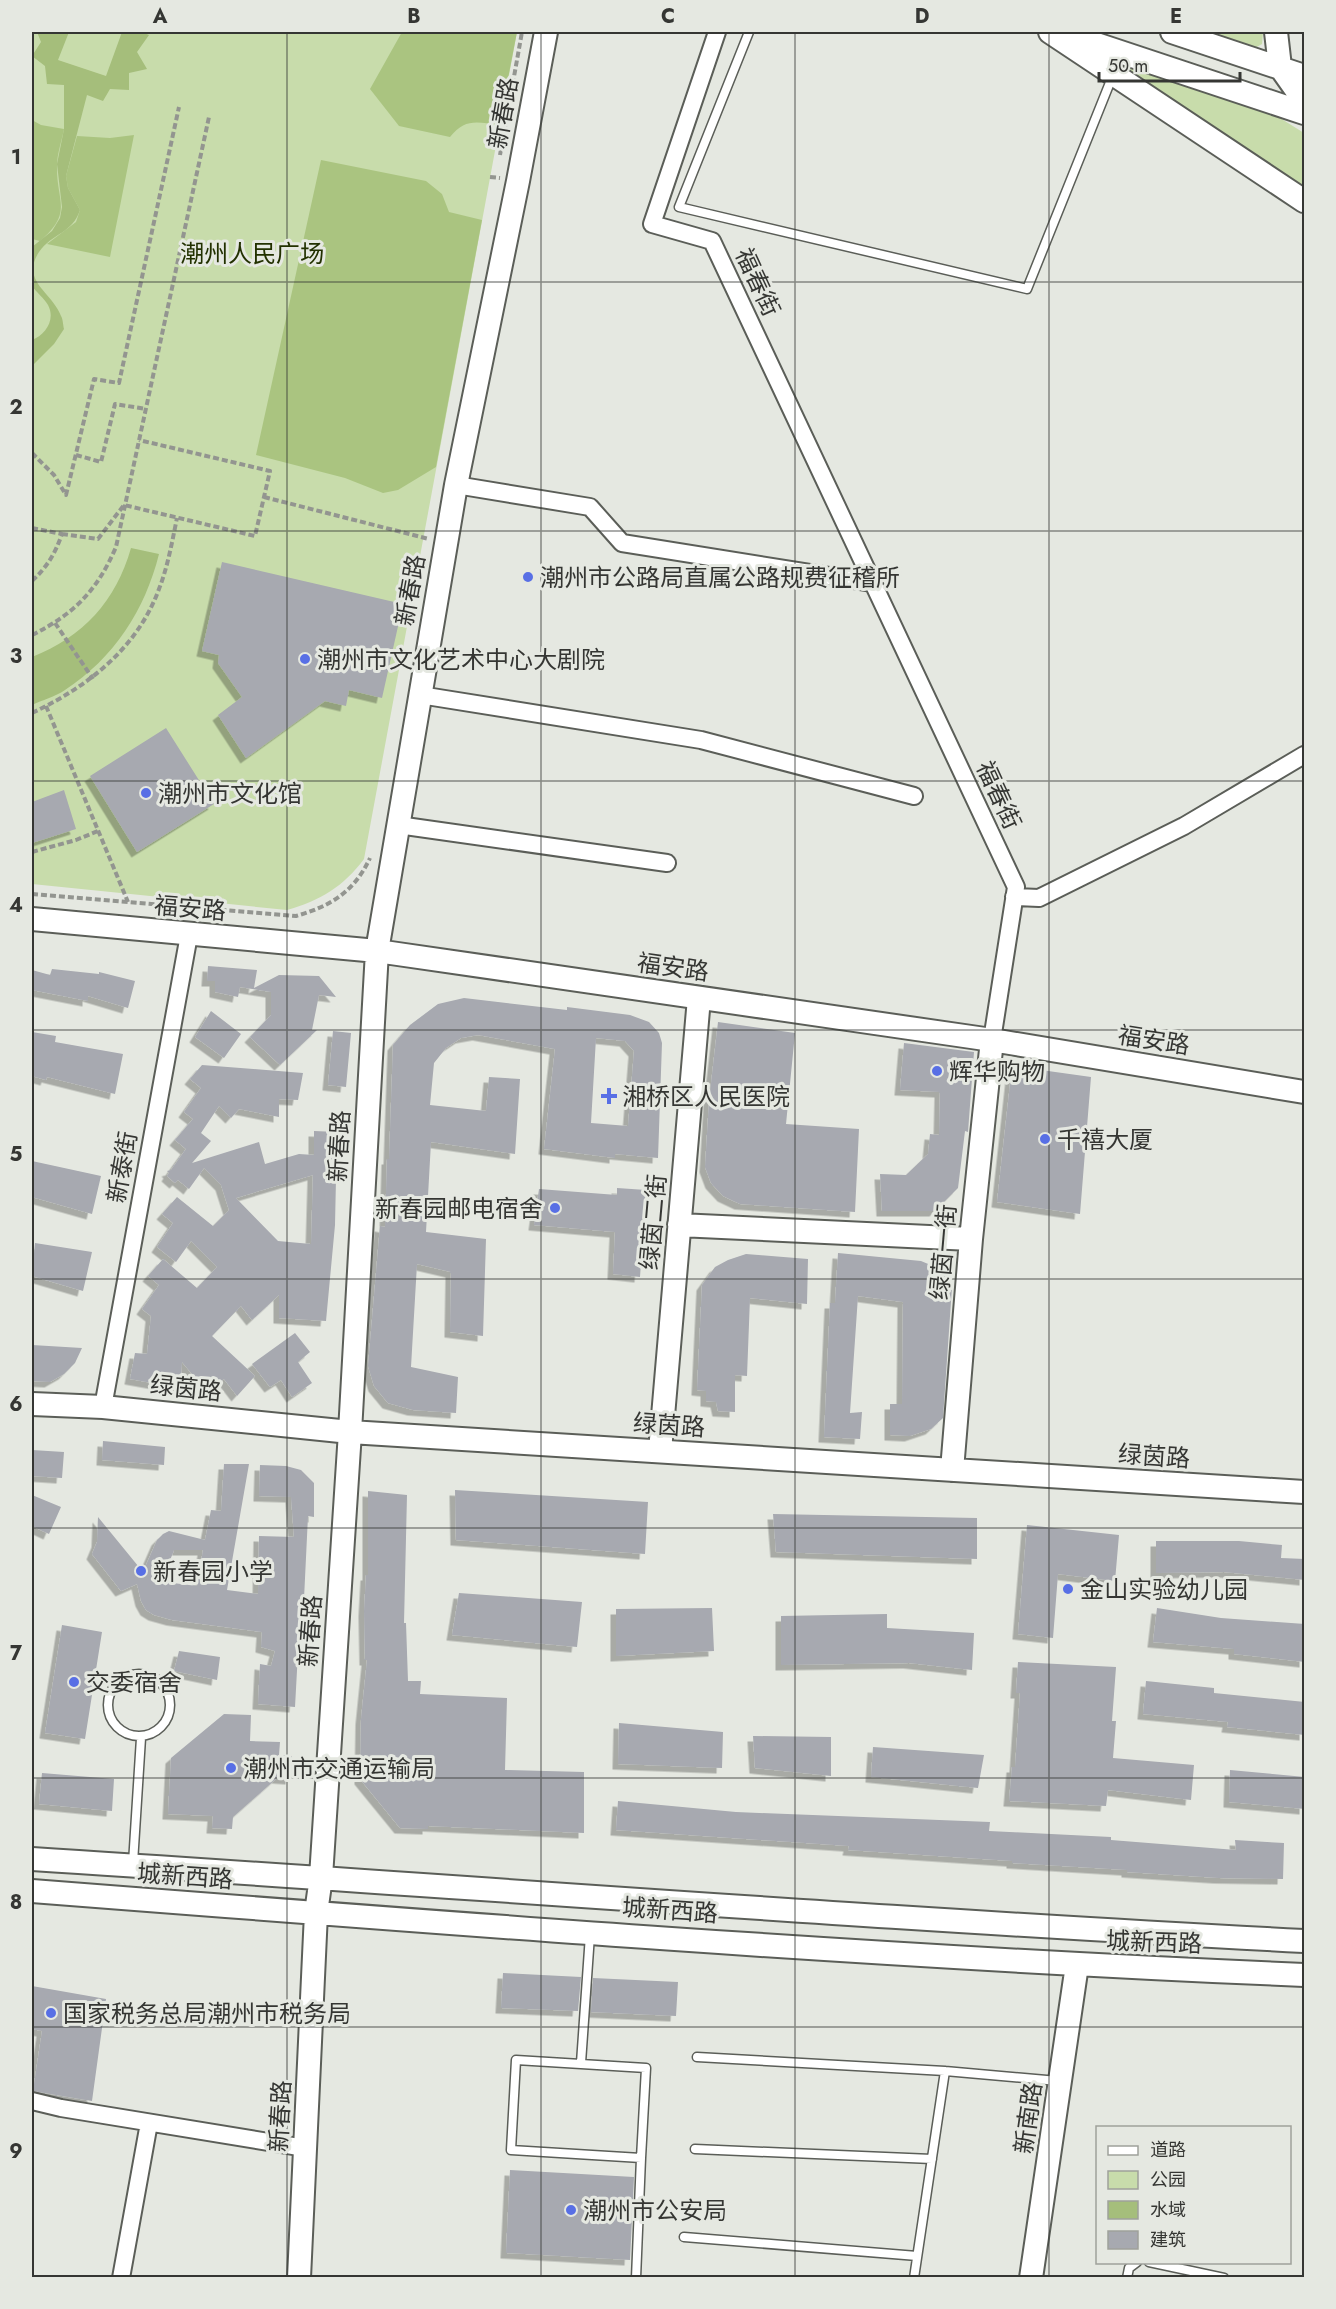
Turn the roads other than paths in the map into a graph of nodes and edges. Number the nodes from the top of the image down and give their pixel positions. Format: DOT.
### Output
graph roads {
  1 [pos="546,32"];
  2 [pos="717,32"];
  3 [pos="749,32"];
  4 [pos="1050,32"];
  5 [pos="1059,32"];
  6 [pos="1172,32"];
  7 [pos="1276,32"];
  8 [pos="1280,67"];
  9 [pos="1114,74"];
  10 [pos="1305,76"];
  11 [pos="1305,101"];
  12 [pos="1305,113"];
  13 [pos="1305,201"];
  14 [pos="456,485"];
  15 [pos="873,583"];
  16 [pos="420,695"];
  17 [pos="1305,756"];
  18 [pos="914,796"];
  19 [pos="398,825"];
  20 [pos="667,863"];
  21 [pos="1014,897"];
  22 [pos="32,919"];
  23 [pos="189,935"];
  24 [pos="377,951"];
  25 [pos="699,998"];
  26 [pos="992,1040"];
  27 [pos="1305,1092"];
  28 [pos="680,1225"];
  29 [pos="971,1239"];
  30 [pos="32,1404"];
  31 [pos="103,1407"];
  32 [pos="350,1432"];
  33 [pos="660,1451"];
  34 [pos="952,1470"];
  35 [pos="1305,1492"];
  36 [pos="141,1738"];
  37 [pos="32,1859"];
  38 [pos="133,1865"];
  39 [pos="321,1877"];
  40 [pos="32,1891"];
  41 [pos="316,1913"];
  42 [pos="590,1932"];
  43 [pos="1305,1941"];
  44 [pos="1077,1965"];
  45 [pos="1305,1975"];
  46 [pos="697,2058"];
  47 [pos="581,2063"];
  48 [pos="945,2071"];
  49 [pos="1060,2081"];
  50 [pos="32,2101"];
  51 [pos="150,2122"];
  52 [pos="305,2148"];
  53 [pos="695,2150"];
  54 [pos="641,2158"];
  55 [pos="932,2159"];
  56 [pos="684,2236"];
  57 [pos="917,2256"];
  58 [pos="1134,2264"];
  59 [pos="1159,2264"];
  60 [pos="121,2277"];
  61 [pos="299,2277"];
  62 [pos="636,2277"];
  63 [pos="914,2277"];
  64 [pos="1031,2277"];
  65 [pos="1127,2277"];
  66 [pos="1224,2277"];
  1 -- 14 [label="street, 新春路"];
  2 -- 15 [label="street, 福春街"];
  3 -- 9 [label="lane"];
  4 -- 9 [label="street"];
  5 -- 12 [label="street"];
  6 -- 8 [label="street"];
  7 -- 8 [label="street"];
  8 -- 10 [label="street"];
  8 -- 11 [label="street"];
  9 -- 13 [label="street"];
  14 -- 15 [label="street"];
  14 -- 16 [label="street, 新春路"];
  15 -- 21 [label="street, 福春街"];
  16 -- 18 [label="street"];
  16 -- 19 [label="street, 新春路"];
  17 -- 21 [label="street"];
  19 -- 20 [label="street"];
  19 -- 24 [label="street, 新春路"];
  21 -- 26 [label="street, 福春街"];
  22 -- 23 [label="street, 福安路"];
  23 -- 24 [label="street, 福安路"];
  23 -- 31 [label="street, 新泰街"];
  24 -- 25 [label="street, 福安路"];
  24 -- 32 [label="street, 新春路"];
  25 -- 26 [label="street, 福安路"];
  25 -- 28 [label="street, 绿茵二街"];
  26 -- 27 [label="street, 福安路"];
  26 -- 29 [label="street, 绿茵一街"];
  28 -- 29 [label="street"];
  28 -- 33 [label="street, 绿茵二街"];
  29 -- 34 [label="street, 绿茵一街"];
  30 -- 31 [label="street, 绿茵路"];
  31 -- 32 [label="street, 绿茵路"];
  32 -- 33 [label="street, 绿茵路"];
  32 -- 39 [label="street, 新春路"];
  33 -- 34 [label="street, 绿茵路"];
  34 -- 35 [label="street, 绿茵路"];
  36 -- 36 [label="lane"];
  36 -- 38 [label="lane"];
  37 -- 38 [label="street, 城新西路"];
  38 -- 39 [label="street, 城新西路"];
  39 -- 41 [label="street, 新春路"];
  39 -- 43 [label="street, 城新西路"];
  40 -- 41 [label="street, 城新西路"];
  41 -- 42 [label="street, 城新西路"];
  41 -- 52 [label="street, 新春路"];
  42 -- 44 [label="street, 城新西路"];
  42 -- 47 [label="lane"];
  44 -- 45 [label="street, 城新西路"];
  44 -- 49 [label="street, 新南路"];
  46 -- 48 [label="lane"];
  47 -- 54 [label="lane"];
  47 -- 54 [label="lane"];
  48 -- 49 [label="lane"];
  48 -- 55 [label="lane"];
  49 -- 64 [label="street, 新南路"];
  50 -- 51 [label="street"];
  51 -- 52 [label="street"];
  51 -- 60 [label="street"];
  52 -- 61 [label="street, 新春路"];
  53 -- 55 [label="lane"];
  54 -- 62 [label="lane"];
  55 -- 57 [label="lane"];
  56 -- 57 [label="lane"];
  57 -- 63 [label="lane"];
  58 -- 65 [label="lane"];
  59 -- 66 [label="lane"];
}
